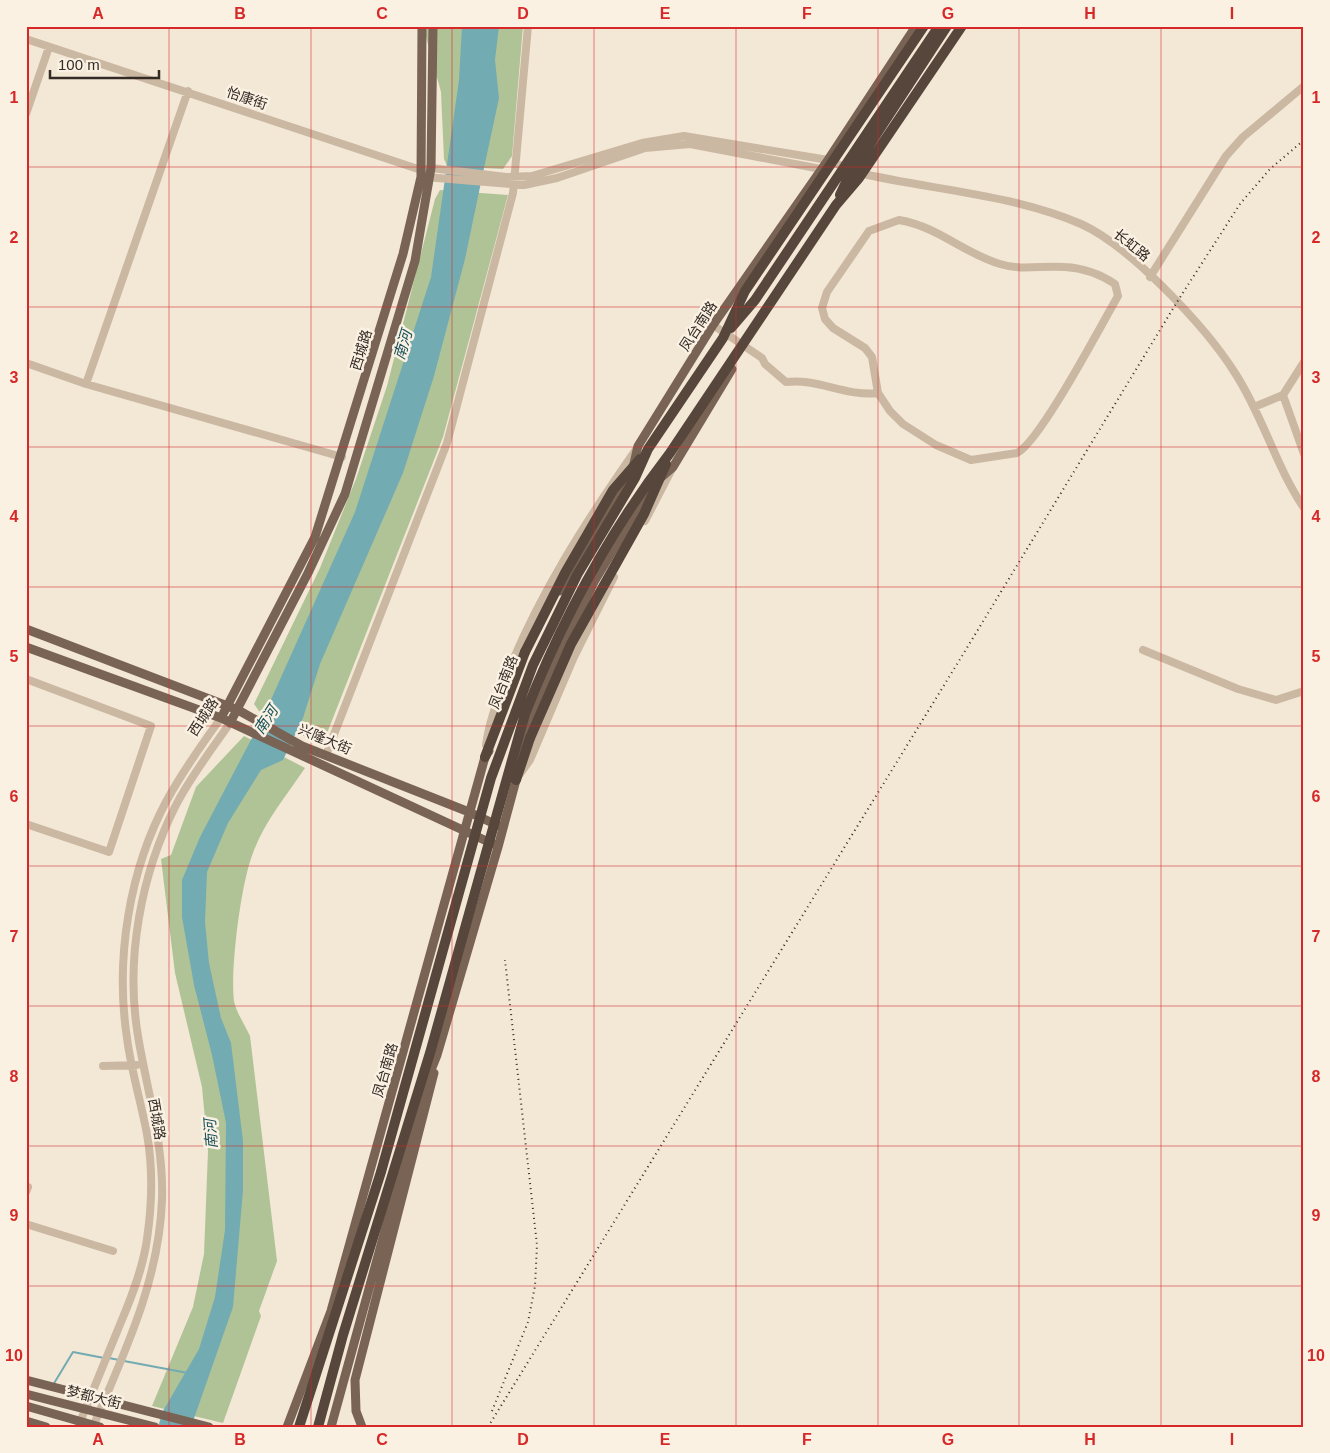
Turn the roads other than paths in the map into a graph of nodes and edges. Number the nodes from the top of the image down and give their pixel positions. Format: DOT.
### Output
graph roads {
  1 [pos="422,26"];
  2 [pos="433,26"];
  3 [pos="528,26"];
  4 [pos="916,26"];
  5 [pos="924,26"];
  6 [pos="939,26"];
  7 [pos="947,26"];
  8 [pos="962,26"];
  9 [pos="967,26"];
  10 [pos="26,39"];
  11 [pos="50,47"];
  12 [pos="1304,86"];
  13 [pos="188,91"];
  14 [pos="26,114"];
  15 [pos="828,160"];
  16 [pos="821,169"];
  17 [pos="430,173"];
  18 [pos="860,173"];
  19 [pos="514,181"];
  20 [pos="836,205"];
  21 [pos="1150,277"];
  22 [pos="713,325"];
  23 [pos="722,338"];
  24 [pos="746,346"];
  25 [pos="1304,362"];
  26 [pos="26,363"];
  27 [pos="86,384"];
  28 [pos="878,393"];
  29 [pos="1283,395"];
  30 [pos="1254,407"];
  31 [pos="638,446"];
  32 [pos="648,449"];
  33 [pos="670,454"];
  34 [pos="1304,454"];
  35 [pos="342,456"];
  36 [pos="673,466"];
  37 [pos="1304,508"];
  38 [pos="26,629"];
  39 [pos="26,648"];
  40 [pos="1143,650"];
  41 [pos="26,678"];
  42 [pos="1304,691"];
  43 [pos="226,707"];
  44 [pos="238,710"];
  45 [pos="221,718"];
  46 [pos="230,723"];
  47 [pos="326,755"];
  48 [pos="485,757"];
  49 [pos="188,764"];
  50 [pos="198,770"];
  51 [pos="516,780"];
  52 [pos="469,812"];
  53 [pos="26,824"];
  54 [pos="502,828"];
  55 [pos="464,829"];
  56 [pos="498,847"];
  57 [pos="436,1055"];
  58 [pos="144,1063"];
  59 [pos="133,1065"];
  60 [pos="103,1066"];
  61 [pos="26,1224"];
  62 [pos="113,1251"];
  63 [pos="105,1361"];
  64 [pos="119,1365"];
  65 [pos="26,1380"];
  66 [pos="26,1394"];
  67 [pos="90,1396"];
  68 [pos="105,1400"];
  69 [pos="26,1406"];
  70 [pos="26,1421"];
  71 [pos="46,1427"];
  72 [pos="78,1427"];
  73 [pos="93,1427"];
  74 [pos="100,1427"];
  75 [pos="155,1427"];
  76 [pos="209,1427"];
  77 [pos="287,1427"];
  78 [pos="299,1427"];
  79 [pos="318,1427"];
  80 [pos="331,1427"];
  81 [pos="362,1427"];
  1 -- 17 [label="main road, 西城路"];
  2 -- 17 [label="main road, 西城路"];
  3 -- 19 [label="street"];
  4 -- 15 [label="main road, 凤台南路"];
  5 -- 23 [label="highway, 凤台南路, bridge"];
  6 -- 23 [label="highway, bridge"];
  7 -- 20 [label="highway, bridge"];
  8 -- 20 [label="highway, bridge"];
  9 -- 18 [label="main road"];
  10 -- 11 [label="street, 怡康街"];
  11 -- 13 [label="street, 怡康街"];
  11 -- 14 [label="street"];
  12 -- 21 [label="street"];
  13 -- 17 [label="street, 怡康街"];
  13 -- 27 [label="street"];
  15 -- 16 [label="main road, 凤台南路"];
  15 -- 18 [label="street, 长虹路"];
  15 -- 19 [label="street, 长虹路"];
  16 -- 19 [label="street"];
  16 -- 22 [label="main road, 凤台南路"];
  17 -- 19 [label="street, 怡康街"];
  17 -- 35 [label="main road, 西城路"];
  17 -- 44 [label="main road, 西城路"];
  18 -- 21 [label="street, 长虹路"];
  18 -- 24 [label="main road"];
  19 -- 47 [label="street"];
  20 -- 33 [label="highway, bridge"];
  21 -- 30 [label="street, 长虹路"];
  22 -- 24 [label="street"];
  22 -- 31 [label="main road, 凤台南路"];
  23 -- 32 [label="highway, 凤台南路, bridge"];
  24 -- 28 [label="street"];
  24 -- 36 [label="main road"];
  25 -- 29 [label="street"];
  26 -- 27 [label="street"];
  27 -- 35 [label="street"];
  28 -- 28 [label="street"];
  29 -- 30 [label="street"];
  29 -- 34 [label="street"];
  30 -- 37 [label="street, 长虹路"];
  31 -- 48 [label="main road, 凤台南路"];
  31 -- 48 [label="street"];
  32 -- 48 [label="highway, bridge"];
  32 -- 78 [label="highway, 凤台南路, bridge"];
  33 -- 51 [label="highway, bridge"];
  33 -- 79 [label="highway, bridge"];
  35 -- 43 [label="main road, 西城路"];
  36 -- 51 [label="street"];
  36 -- 51 [label="main road"];
  38 -- 43 [label="main road, 兴隆大街"];
  39 -- 45 [label="main road, 兴隆大街"];
  40 -- 42 [label="street"];
  41 -- 53 [label="street"];
  43 -- 44 [label="main road, 兴隆大街"];
  43 -- 45 [label="main road, 西城路"];
  44 -- 46 [label="main road, 西城路"];
  44 -- 47 [label="main road, 兴隆大街"];
  45 -- 46 [label="main road, 兴隆大街"];
  45 -- 49 [label="street, 西城路"];
  46 -- 50 [label="street, 西城路"];
  46 -- 55 [label="main road, 兴隆大街"];
  47 -- 52 [label="main road, 兴隆大街"];
  48 -- 52 [label="main road, 凤台南路"];
  49 -- 50 [label="street"];
  49 -- 59 [label="street, 西城路"];
  50 -- 58 [label="street, 西城路"];
  51 -- 54 [label="main road"];
  52 -- 54 [label="main road, 兴隆大街"];
  52 -- 55 [label="main road, 凤台南路"];
  54 -- 56 [label="main road"];
  55 -- 56 [label="main road, 兴隆大街"];
  55 -- 77 [label="main road, 凤台南路"];
  56 -- 57 [label="main road"];
  57 -- 80 [label="main road"];
  57 -- 81 [label="main road"];
  58 -- 59 [label="street"];
  58 -- 64 [label="street, 西城路"];
  59 -- 60 [label="street"];
  59 -- 63 [label="street, 西城路"];
  61 -- 62 [label="street"];
  63 -- 64 [label="street"];
  63 -- 67 [label="street, 西城路"];
  64 -- 68 [label="street, 西城路"];
  65 -- 67 [label="main road"];
  66 -- 75 [label="main road, 梦都大街, bridge"];
  67 -- 68 [label="main road"];
  67 -- 72 [label="street, 西城路"];
  68 -- 73 [label="street, 西城路"];
  68 -- 76 [label="main road"];
  69 -- 74 [label="main road, 梦都大街, bridge"];
  70 -- 71 [label="main road"];
}
